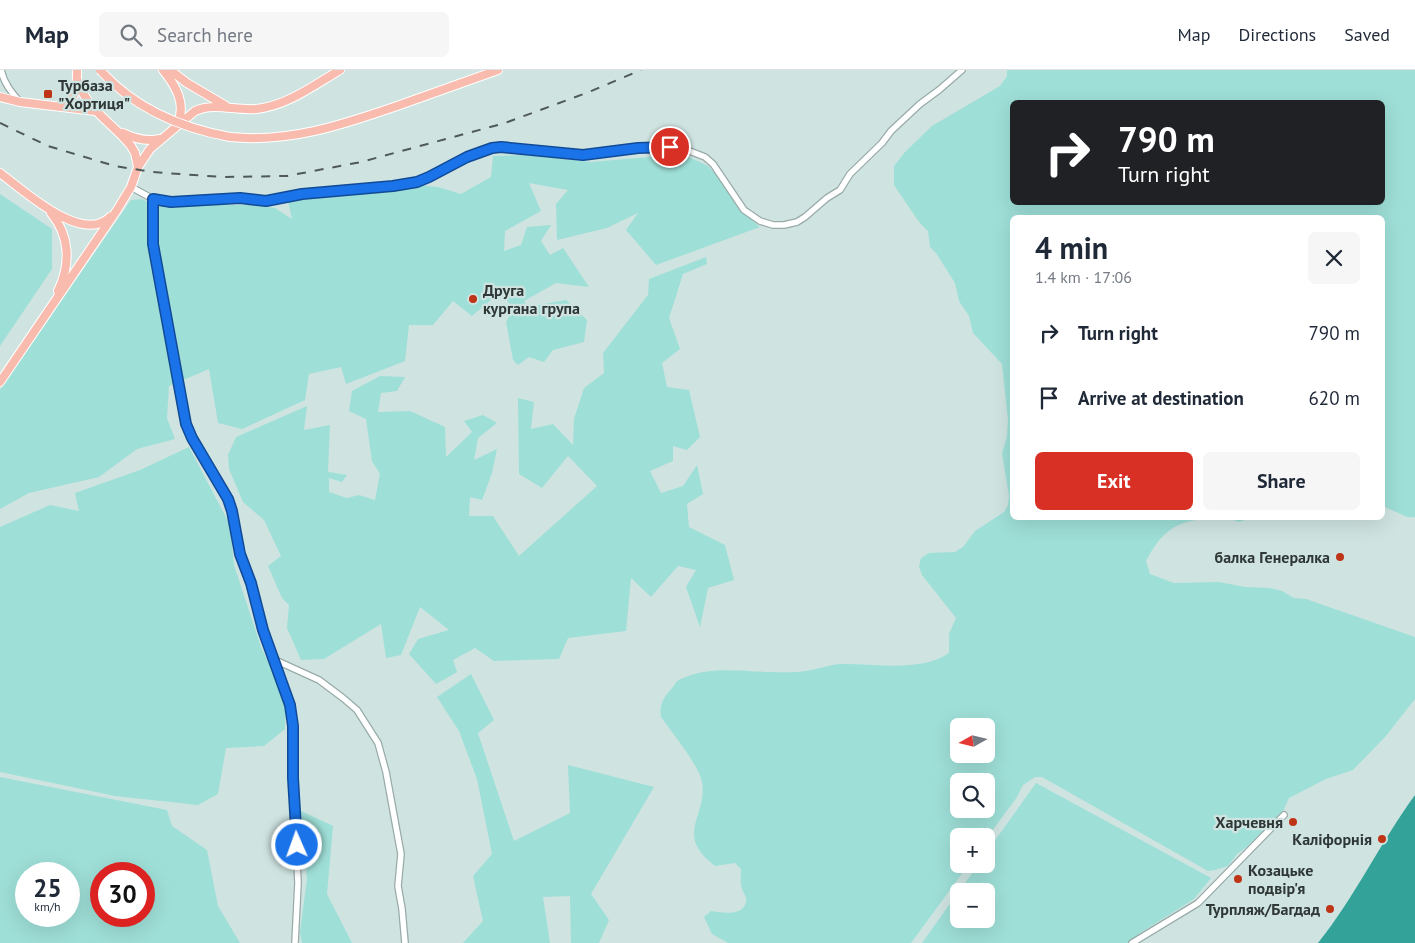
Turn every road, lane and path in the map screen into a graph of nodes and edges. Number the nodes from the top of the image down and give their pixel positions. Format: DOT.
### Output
graph roads {
  1 [pos="77,70"];
  2 [pos="100,70"];
  3 [pos="163,70"];
  4 [pos="170,70"];
  5 [pos="340,70"];
  6 [pos="498,70"];
  7 [pos="962,70"];
  8 [pos="1,71"];
  9 [pos="77,79"];
  10 [pos="0,97"];
  11 [pos="20,102"];
  12 [pos="55,105"];
  13 [pos="228,107"];
  14 [pos="94,111"];
  15 [pos="175,129"];
  16 [pos="116,130"];
  17 [pos="162,138"];
  18 [pos="138,167"];
  19 [pos="0,173"];
  20 [pos="131,187"];
  21 [pos="153,199"];
  22 [pos="48,208"];
  23 [pos="117,210"];
  24 [pos="50,306"];
  25 [pos="0,382"];
  26 [pos="275,660"];
  27 [pos="1284,815"];
  28 [pos="295,943"];
  29 [pos="405,943"];
  30 [pos="1132,943"];
  1 -- 9 [label="main road"];
  2 -- 6 [label="main road, bridge"];
  3 -- 15 [label="main road"];
  4 -- 13 [label="main road"];
  5 -- 13 [label="main road"];
  7 -- 21 [label="street"];
  8 -- 11 [label="street"];
  9 -- 12 [label="main road"];
  9 -- 14 [label="main road"];
  10 -- 11 [label="main road"];
  11 -- 12 [label="main road"];
  12 -- 14 [label="main road"];
  13 -- 15 [label="main road"];
  14 -- 16 [label="main road"];
  15 -- 17 [label="main road"];
  16 -- 17 [label="main road"];
  16 -- 18 [label="main road"];
  17 -- 18 [label="main road"];
  18 -- 20 [label="main road"];
  19 -- 22 [label="main road"];
  20 -- 21 [label="street"];
  20 -- 23 [label="main road"];
  21 -- 26 [label="street"];
  22 -- 23 [label="main road"];
  22 -- 24 [label="main road"];
  23 -- 24 [label="main road"];
  24 -- 25 [label="main road"];
  26 -- 28 [label="street"];
  26 -- 29 [label="street"];
  27 -- 30 [label="street"];
}
